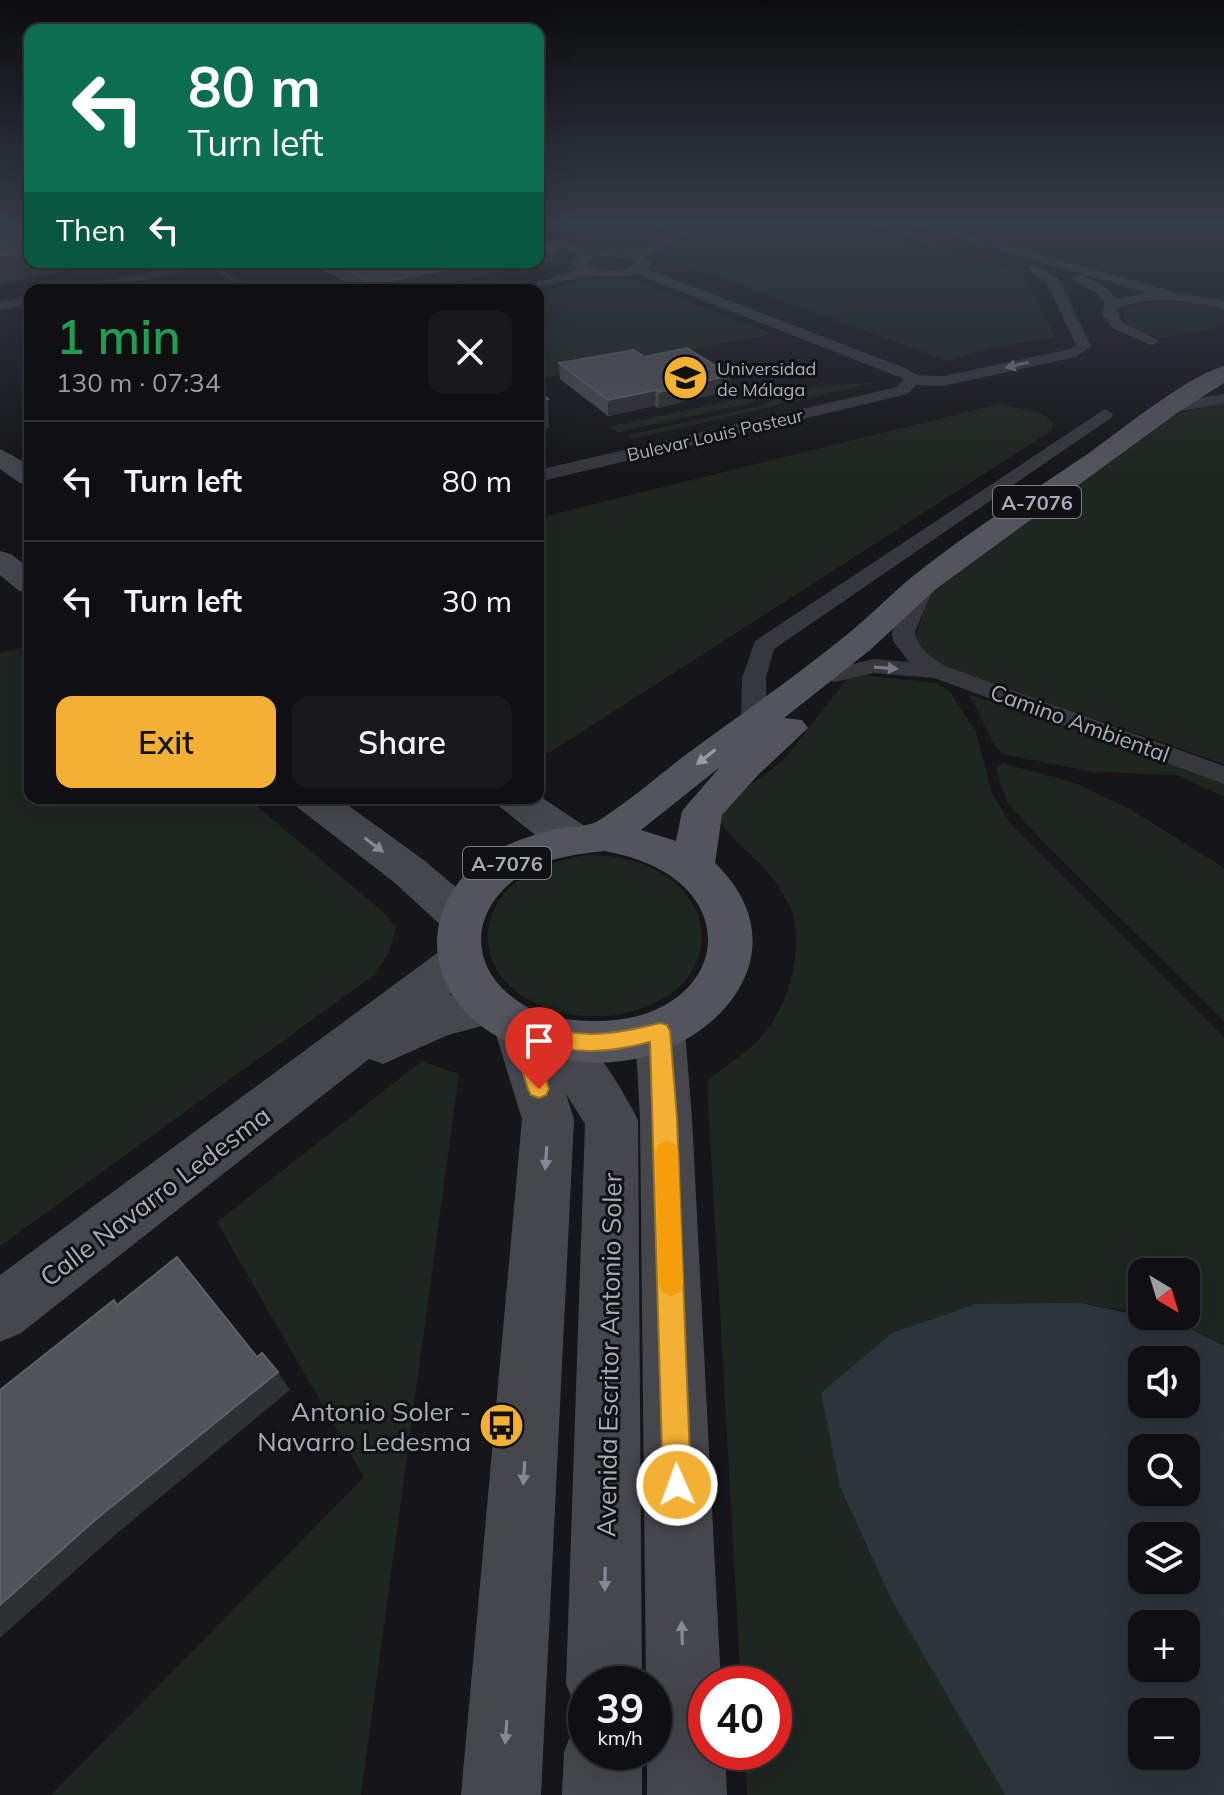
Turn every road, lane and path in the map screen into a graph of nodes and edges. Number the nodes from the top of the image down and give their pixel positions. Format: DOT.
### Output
graph roads {
  1 [pos="743,307"];
  2 [pos="1066,307"];
  3 [pos="1112,307"];
  4 [pos="1153,341"];
  5 [pos="1224,373"];
  6 [pos="912,380"];
  7 [pos="1224,399"];
  8 [pos="1168,408"];
  9 [pos="1105,414"];
  10 [pos="0,457"];
  11 [pos="24,473"];
  12 [pos="544,475"];
  13 [pos="0,560"];
  14 [pos="24,579"];
  15 [pos="925,582"];
  16 [pos="858,643"];
  17 [pos="937,671"];
  18 [pos="835,675"];
  19 [pos="754,720"];
  20 [pos="1224,775"];
  21 [pos="319,804"];
  22 [pos="525,804"];
  23 [pos="589,838"];
  24 [pos="693,867"];
  25 [pos="461,940"];
  26 [pos="522,1025"];
  27 [pos="660,1031"];
  28 [pos="309,1079"];
  29 [pos="0,1312"];
  30 [pos="604,1666"];
  31 [pos="603,1770"];
  32 [pos="501,1795"];
  33 [pos="602,1795"];
  34 [pos="687,1795"];
  1 -- 6 [label="street"];
  2 -- 6 [label="street, Bulevar Louis Pasteur, one-way"];
  3 -- 4 [label="street"];
  5 -- 8 [label="main road, A-7076"];
  6 -- 12 [label="street, Bulevar Louis Pasteur"];
  7 -- 8 [label="street"];
  8 -- 15 [label="main road, A-7076"];
  9 -- 19 [label="street"];
  10 -- 11 [label="street"];
  13 -- 14 [label="street"];
  15 -- 16 [label="main road, A-7076"];
  15 -- 17 [label="street, Camino Ambiental"];
  16 -- 18 [label="main road, A-7076"];
  16 -- 19 [label="main road, A-7076"];
  18 -- 17 [label="street, Camino Ambiental, one-way"];
  17 -- 20 [label="street, Camino Ambiental"];
  18 -- 24 [label="main road, A-7076"];
  19 -- 23 [label="main road, A-7076, one-way"];
  21 -- 25 [label="street, one-way"];
  22 -- 23 [label="street"];
  23 -- 24 [label="main road, A-7076"];
  23 -- 25 [label="main road, A-7076"];
  24 -- 27 [label="main road, A-7076"];
  25 -- 26 [label="main road"];
  25 -- 28 [label="street, Calle Navarro Ledesma / A-7076"];
  26 -- 27 [label="main road, A-7076"];
  26 -- 28 [label="street, Calle Navarro Ledesma / A-7076"];
  26 -- 30 [label="street, Avenida Escritor Antonio Soler, one-way"];
  26 -- 32 [label="street, one-way"];
  34 -- 27 [label="street, one-way"];
  28 -- 29 [label="street, Calle Navarro Ledesma / A-7076"];
  31 -- 33 [label="street"];
}
